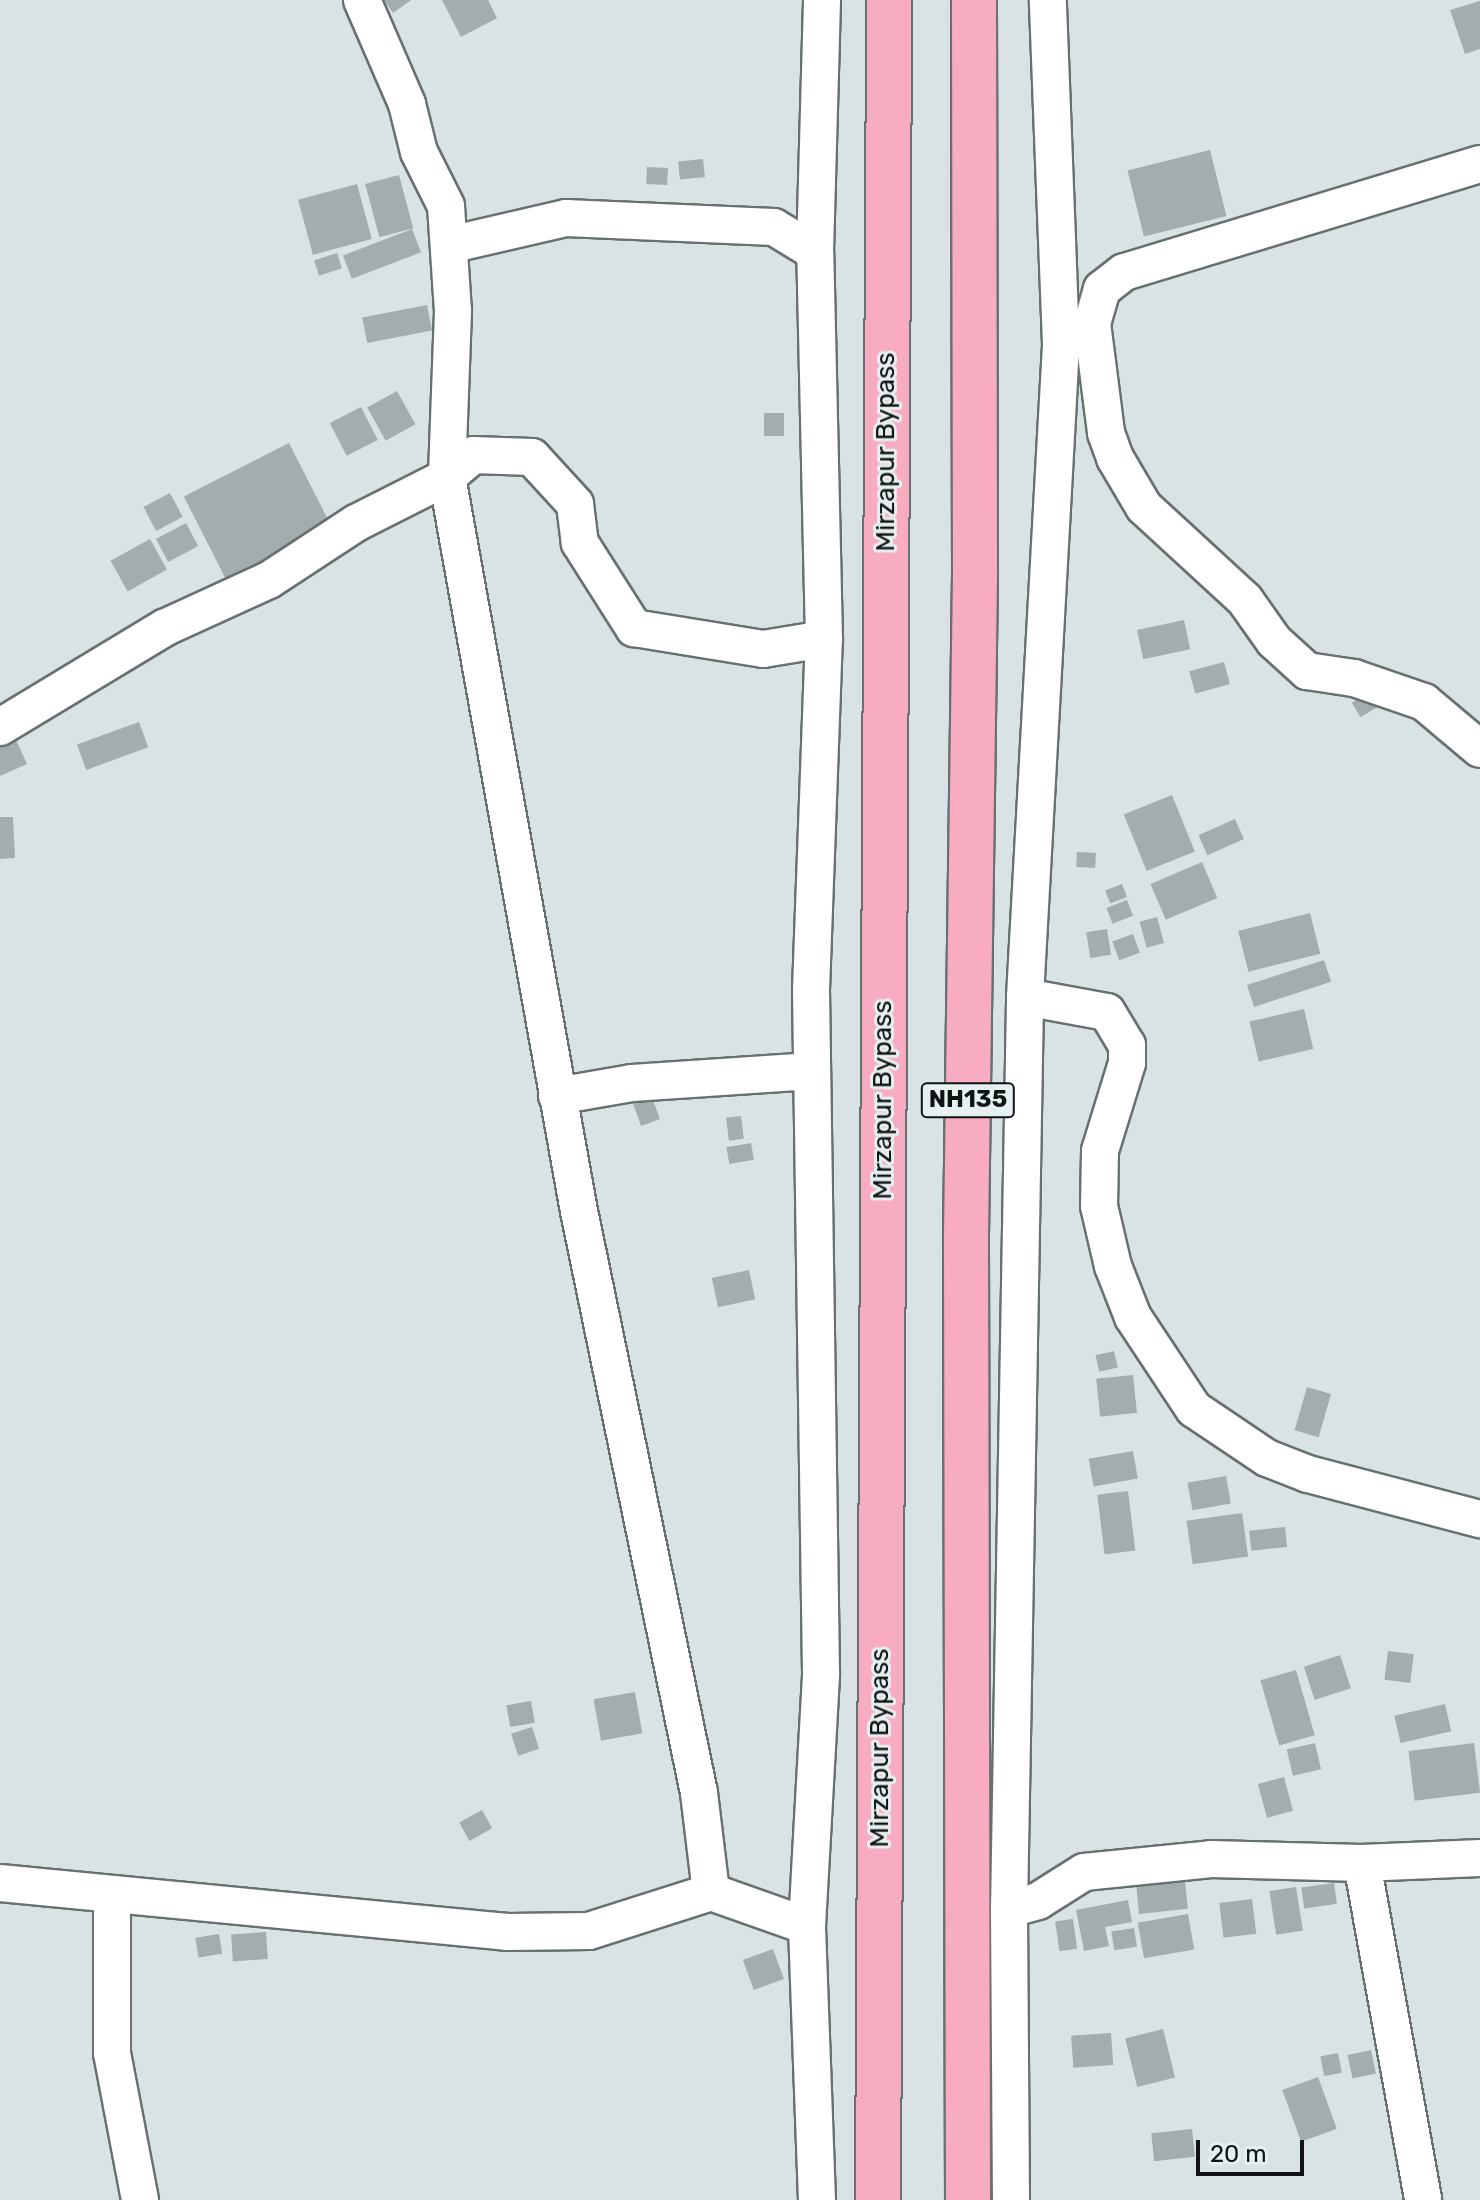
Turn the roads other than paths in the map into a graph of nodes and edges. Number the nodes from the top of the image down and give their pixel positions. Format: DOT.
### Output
graph roads {
  1 [pos="362,0"];
  2 [pos="822,0"];
  3 [pos="889,0"];
  4 [pos="974,0"];
  5 [pos="1048,0"];
  6 [pos="1480,164"];
  7 [pos="449,245"];
  8 [pos="815,252"];
  9 [pos="447,477"];
  10 [pos="824,639"];
  11 [pos="0,727"];
  12 [pos="1480,749"];
  13 [pos="1025,997"];
  14 [pos="812,1071"];
  15 [pos="557,1096"];
  16 [pos="1480,1519"];
  17 [pos="1480,1858"];
  18 [pos="1362,1863"];
  19 [pos="0,1883"];
  20 [pos="711,1892"];
  21 [pos="112,1896"];
  22 [pos="1009,1909"];
  23 [pos="807,1926"];
  24 [pos="140,2200"];
  25 [pos="817,2200"];
  26 [pos="878,2200"];
  27 [pos="968,2200"];
  28 [pos="1011,2200"];
  29 [pos="1423,2200"];
  1 -- 7 [label="street"];
  2 -- 8 [label="street"];
  3 -- 26 [label="highway, Mirzapur Bypass / NH135"];
  4 -- 27 [label="highway, NH135"];
  5 -- 13 [label="street"];
  6 -- 12 [label="street"];
  7 -- 8 [label="street"];
  7 -- 9 [label="street"];
  8 -- 10 [label="street"];
  9 -- 10 [label="street"];
  9 -- 11 [label="street"];
  9 -- 15 [label="street"];
  10 -- 14 [label="street"];
  13 -- 16 [label="street"];
  13 -- 22 [label="street"];
  14 -- 15 [label="street"];
  14 -- 23 [label="street"];
  15 -- 20 [label="street"];
  17 -- 18 [label="street"];
  18 -- 22 [label="street"];
  18 -- 29 [label="street"];
  19 -- 21 [label="street"];
  20 -- 21 [label="street"];
  20 -- 23 [label="street"];
  21 -- 24 [label="street"];
  22 -- 28 [label="street"];
  23 -- 25 [label="street"];
}
